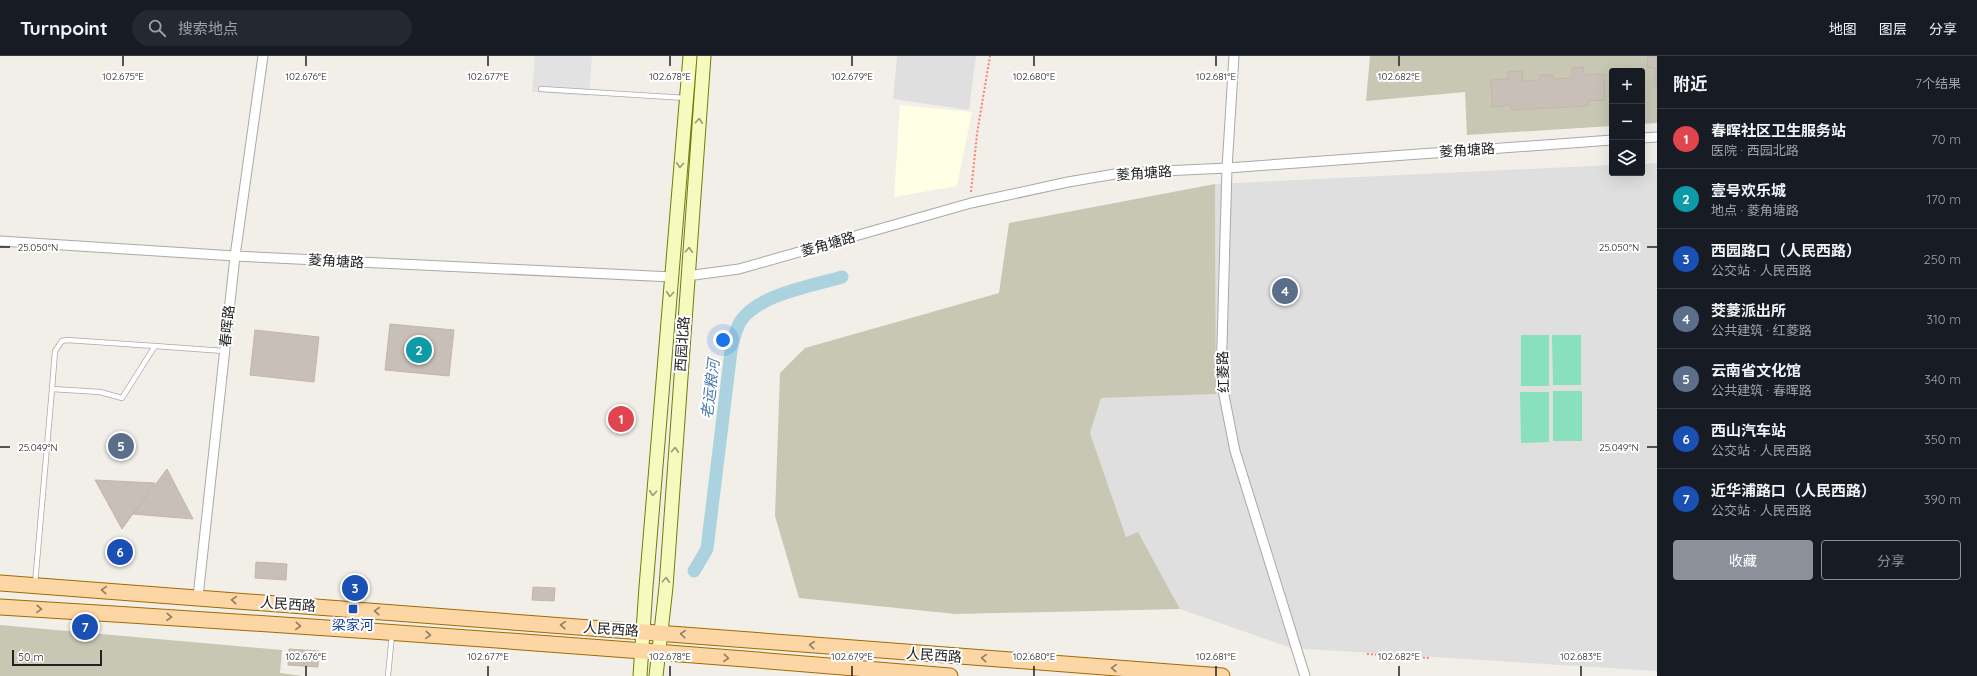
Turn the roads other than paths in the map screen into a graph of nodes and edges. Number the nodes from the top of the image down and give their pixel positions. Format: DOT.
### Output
graph roads {
  1 [pos="263,56"];
  2 [pos="690,56"];
  3 [pos="704,56"];
  4 [pos="1234,56"];
  5 [pos="542,89"];
  6 [pos="686,98"];
  7 [pos="1657,137"];
  8 [pos="1645,138"];
  9 [pos="1609,140"];
  10 [pos="1227,168"];
  11 [pos="0,242"];
  12 [pos="234,256"];
  13 [pos="687,276"];
  14 [pos="672,277"];
  15 [pos="155,346"];
  16 [pos="224,351"];
  17 [pos="52,389"];
  18 [pos="0,583"];
  19 [pos="35,585"];
  20 [pos="198,597"];
  21 [pos="0,607"];
  22 [pos="644,631"];
  23 [pos="661,632"];
  24 [pos="392,633"];
  25 [pos="642,651"];
  26 [pos="660,652"];
  27 [pos="388,676"];
  28 [pos="640,676"];
  29 [pos="656,676"];
  30 [pos="949,676"];
  31 [pos="1222,676"];
  32 [pos="1304,676"];
  1 -- 12 [label="street, 春晖路"];
  2 -- 6 [label="main road, 西园北路"];
  13 -- 3 [label="main road, 西园北路, one-way"];
  4 -- 10 [label="street, 红菱路"];
  5 -- 6 [label="lane"];
  6 -- 14 [label="main road, 西园北路, one-way"];
  7 -- 8 [label="street"];
  9 -- 10 [label="street, 菱角塘路"];
  10 -- 13 [label="street, 菱角塘路"];
  10 -- 32 [label="street, 红菱路"];
  11 -- 12 [label="street, 菱角塘路"];
  12 -- 14 [label="street, 菱角塘路"];
  12 -- 16 [label="street, 春晖路"];
  23 -- 13 [label="main road, 西园北路, one-way"];
  14 -- 22 [label="main road, 西园北路, one-way"];
  15 -- 16 [label="lane"];
  15 -- 17 [label="lane"];
  15 -- 17 [label="lane"];
  16 -- 20 [label="street, 春晖路"];
  17 -- 19 [label="lane"];
  18 -- 19 [label="main road, 人民西路"];
  20 -- 19 [label="main road, 人民西路, one-way"];
  22 -- 20 [label="main road, 人民西路, one-way"];
  21 -- 24 [label="main road, 人民西路, one-way"];
  22 -- 23 [label="main road, 人民西路"];
  22 -- 25 [label="main road, 西园北路"];
  23 -- 26 [label="main road, 西园北路"];
  31 -- 23 [label="main road, 人民西路, one-way"];
  24 -- 25 [label="main road, 人民西路, one-way"];
  24 -- 27 [label="lane"];
  25 -- 26 [label="main road, 人民西路"];
  25 -- 28 [label="main road, 西园北路"];
  26 -- 29 [label="main road, 西园北路"];
  26 -- 30 [label="main road, 人民西路, one-way"];
}
